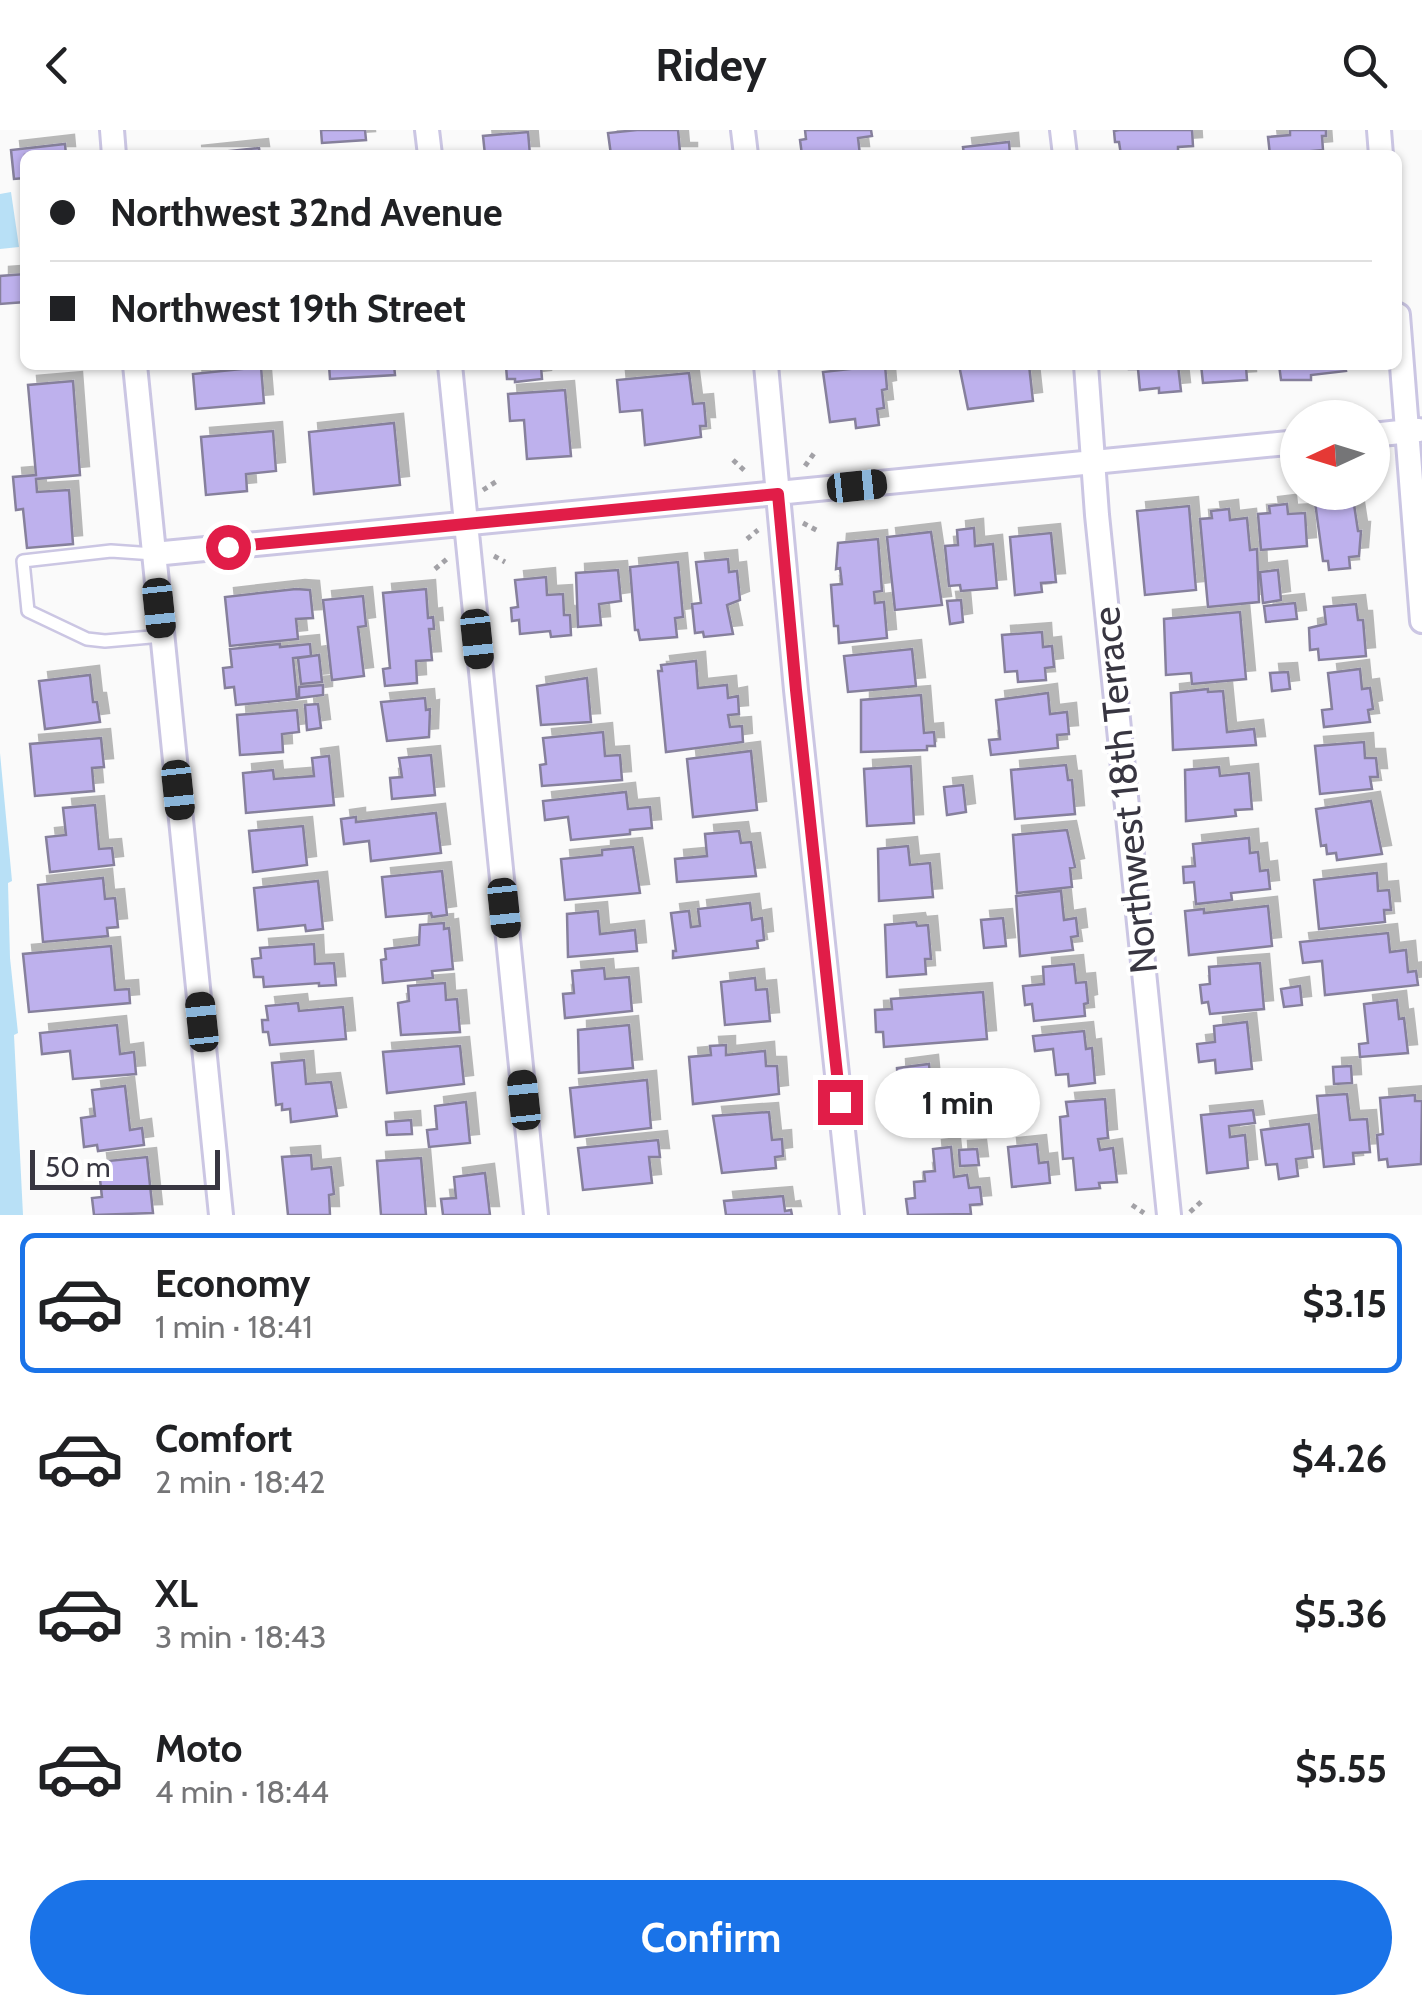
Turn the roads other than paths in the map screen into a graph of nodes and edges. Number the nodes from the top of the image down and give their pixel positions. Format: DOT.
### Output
graph roads {
  1 [pos="1402,344"];
  2 [pos="136,370"];
  3 [pos="450,370"];
  4 [pos="766,370"];
  5 [pos="1086,370"];
  6 [pos="1414,430"];
  7 [pos="1280,444"];
  8 [pos="1093,461"];
  9 [pos="778,494"];
  10 [pos="465,523"];
  11 [pos="154,554"];
  12 [pos="1422,621"];
  13 [pos="162,636"];
  14 [pos="1179,1214"];
  15 [pos="222,1215"];
  16 [pos="536,1215"];
  17 [pos="852,1215"];
  1 -- 6 [label="street"];
  2 -- 11 [label="street"];
  3 -- 10 [label="street"];
  4 -- 9 [label="street"];
  5 -- 8 [label="street, Northwest 18th Terrace"];
  6 -- 12 [label="street"];
  7 -- 8 [label="street"];
  8 -- 9 [label="street"];
  8 -- 14 [label="street, Northwest 18th Terrace"];
  9 -- 10 [label="street"];
  9 -- 17 [label="street"];
  10 -- 11 [label="street"];
  10 -- 16 [label="street"];
  11 -- 13 [label="street"];
  11 -- 13 [label="lane"];
  13 -- 15 [label="street"];
}
